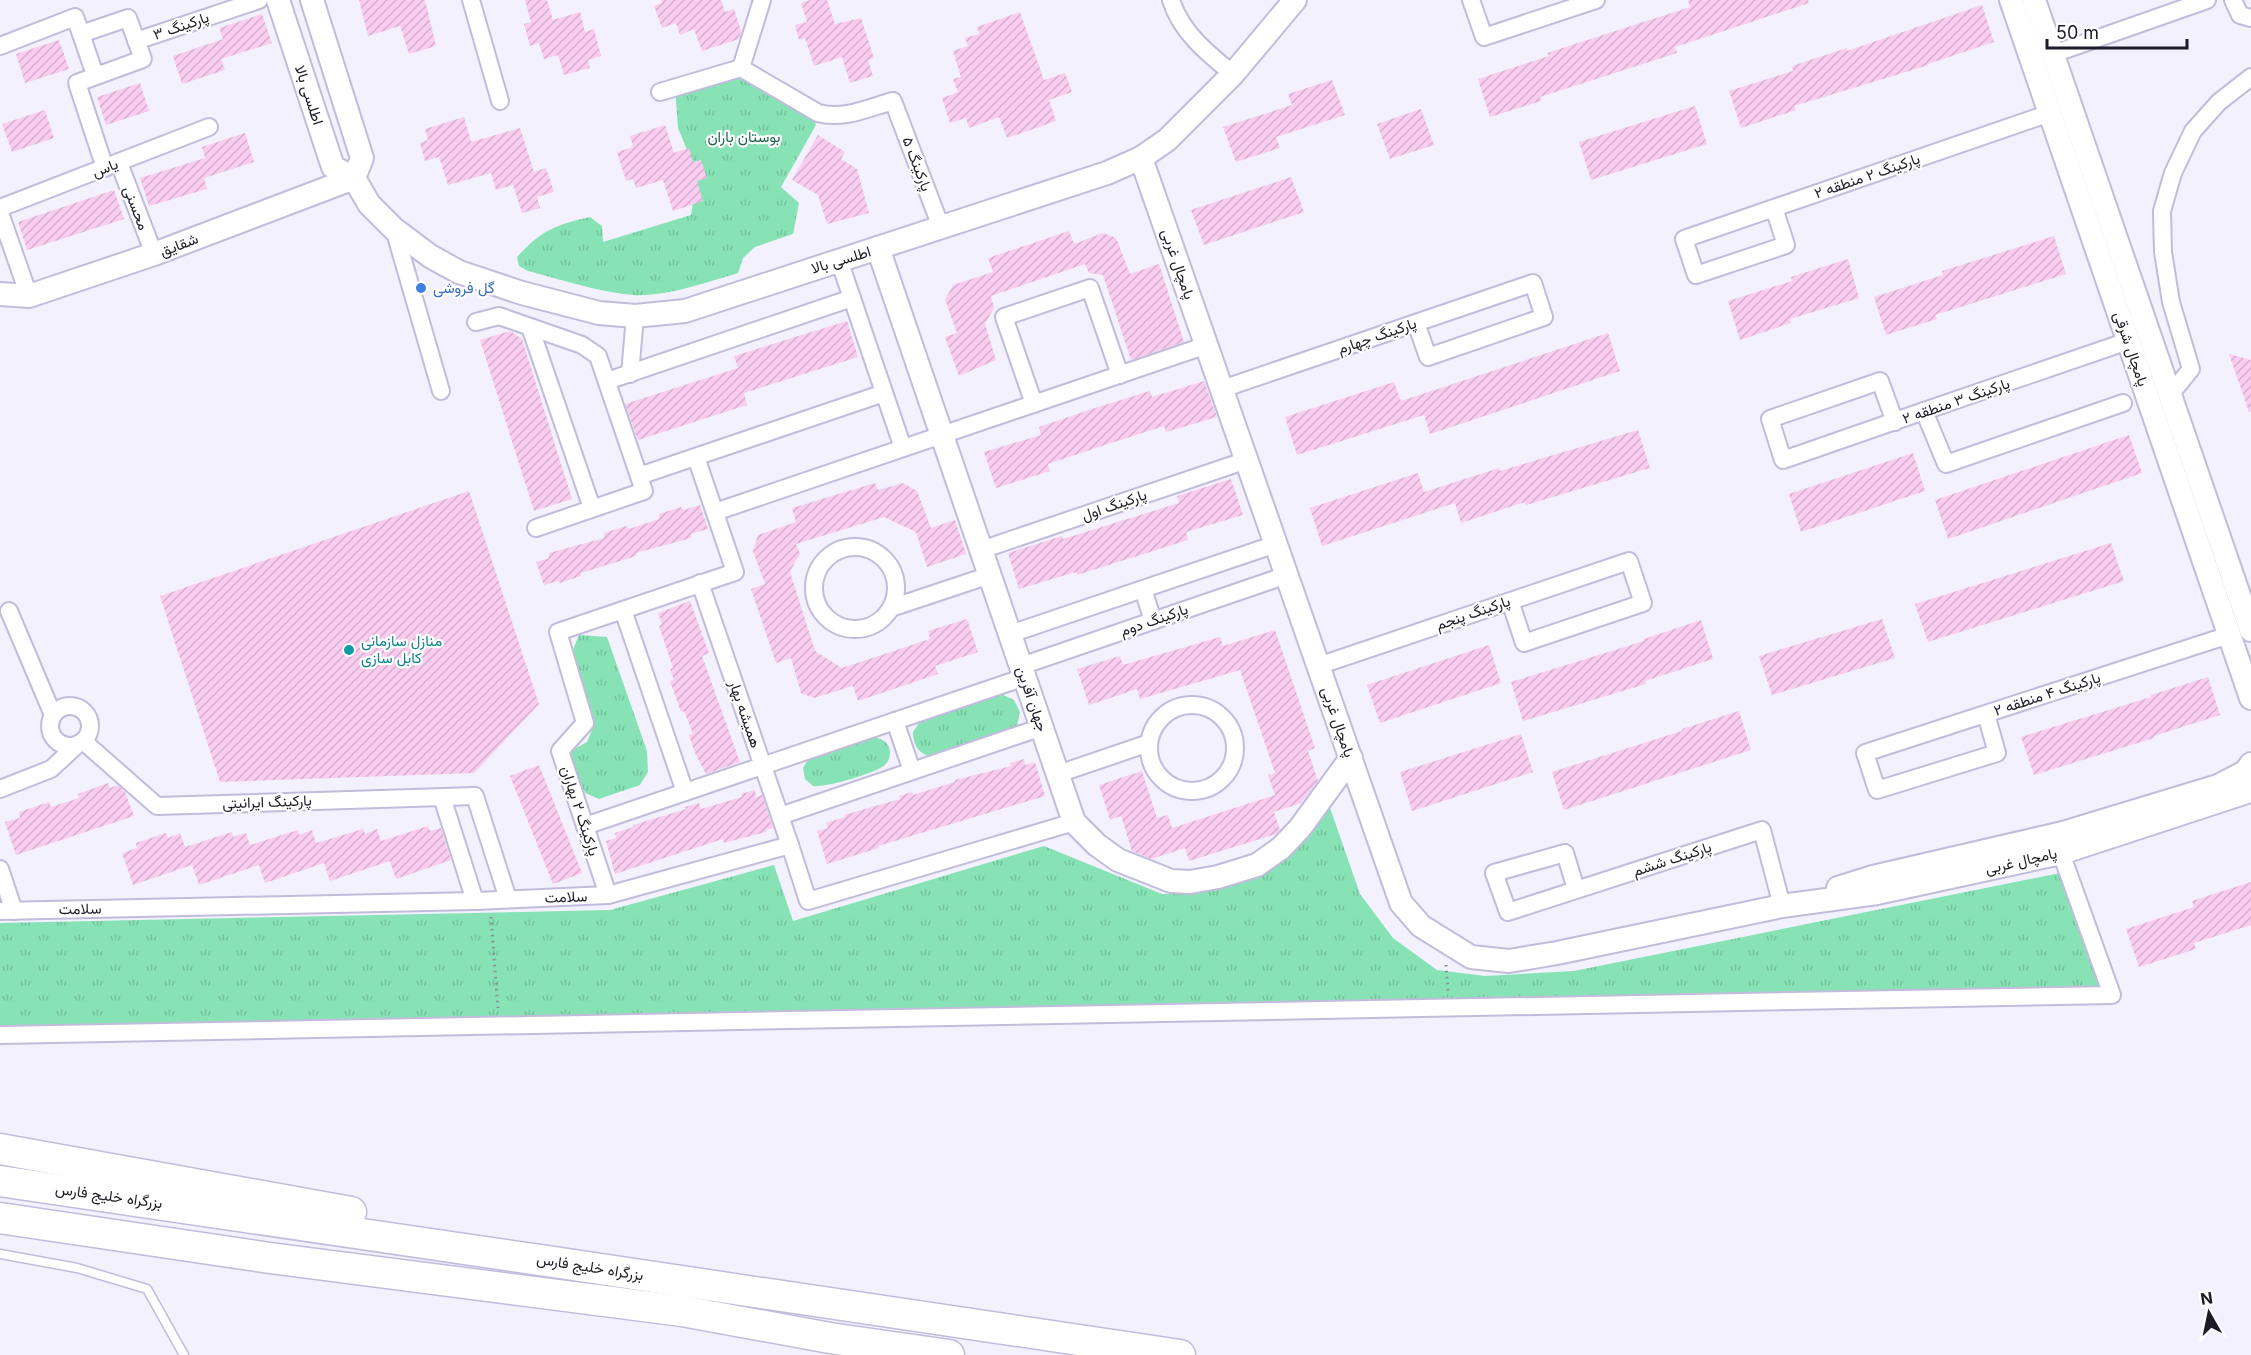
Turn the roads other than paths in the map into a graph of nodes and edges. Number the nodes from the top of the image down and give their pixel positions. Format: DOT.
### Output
graph roads {
  1 [pos="259,0"];
  2 [pos="278,0"];
  3 [pos="312,0"];
  4 [pos="471,0"];
  5 [pos="762,0"];
  6 [pos="1171,0"];
  7 [pos="1295,0"];
  8 [pos="1471,0"];
  9 [pos="1596,0"];
  10 [pos="2011,0"];
  11 [pos="2034,0"];
  12 [pos="2207,0"];
  13 [pos="2233,0"];
  14 [pos="2251,18"];
  15 [pos="81,34"];
  16 [pos="136,41"];
  17 [pos="0,46"];
  18 [pos="2053,54"];
  19 [pos="741,68"];
  20 [pos="1233,74"];
  21 [pos="95,75"];
  22 [pos="2251,77"];
  23 [pos="660,92"];
  24 [pos="500,101"];
  25 [pos="2050,113"];
  26 [pos="209,128"];
  27 [pos="1141,158"];
  28 [pos="112,166"];
  29 [pos="354,178"];
  30 [pos="0,208"];
  31 [pos="1774,208"];
  32 [pos="0,213"];
  33 [pos="941,227"];
  34 [pos="394,229"];
  35 [pos="878,248"];
  36 [pos="154,254"];
  37 [pos="839,260"];
  38 [pos="0,294"];
  39 [pos="29,296"];
  40 [pos="852,298"];
  41 [pos="635,316"];
  42 [pos="476,322"];
  43 [pos="1416,323"];
  44 [pos="530,327"];
  45 [pos="2128,341"];
  46 [pos="1207,345"];
  47 [pos="630,374"];
  48 [pos="1120,375"];
  49 [pos="607,381"];
  50 [pos="1222,390"];
  51 [pos="441,391"];
  52 [pos="884,393"];
  53 [pos="2170,395"];
  54 [pos="2123,403"];
  55 [pos="1034,404"];
  56 [pos="1924,411"];
  57 [pos="1895,422"];
  58 [pos="942,435"];
  59 [pos="903,448"];
  60 [pos="2177,449"];
  61 [pos="696,457"];
  62 [pos="1247,460"];
  63 [pos="639,476"];
  64 [pos="592,508"];
  65 [pos="715,512"];
  66 [pos="536,528"];
  67 [pos="1276,544"];
  68 [pos="981,550"];
  69 [pos="990,575"];
  70 [pos="1287,575"];
  71 [pos="700,583"];
  72 [pos="1143,589"];
  73 [pos="1510,601"];
  74 [pos="891,609"];
  75 [pos="623,610"];
  76 [pos="9,611"];
  77 [pos="1153,621"];
  78 [pos="2245,626"];
  79 [pos="1010,634"];
  80 [pos="1318,666"];
  81 [pos="1023,671"];
  82 [pos="2251,699"];
  83 [pos="1986,714"];
  84 [pos="53,715"];
  85 [pos="895,721"];
  86 [pos="1042,727"];
  87 [pos="81,743"];
  88 [pos="1149,743"];
  89 [pos="1351,758"];
  90 [pos="763,766"];
  91 [pos="912,771"];
  92 [pos="1058,774"];
  93 [pos="2249,781"];
  94 [pos="0,789"];
  95 [pos="685,792"];
  96 [pos="442,797"];
  97 [pos="780,816"];
  98 [pos="1074,822"];
  99 [pos="585,826"];
  100 [pos="790,845"];
  101 [pos="2061,853"];
  102 [pos="0,869"];
  103 [pos="1576,890"];
  104 [pos="608,895"];
  105 [pos="508,899"];
  106 [pos="475,901"];
  107 [pos="1782,906"];
  108 [pos="7,911"];
  109 [pos="0,1035"];
  110 [pos="0,1149"];
  111 [pos="0,1181"];
  112 [pos="0,1218"];
  113 [pos="407,1239"];
  114 [pos="0,1254"];
  115 [pos="184,1355"];
  116 [pos="949,1355"];
  117 [pos="1180,1355"];
  1 -- 16 [label="street, پارکینگ ۳"];
  2 -- 29 [label="street, اطلسی بالا"];
  3 -- 29 [label="street, اطلسی بالا"];
  4 -- 24 [label="street"];
  5 -- 19 [label="street"];
  6 -- 20 [label="street"];
  7 -- 20 [label="street, اطلسی بالا"];
  8 -- 9 [label="street"];
  10 -- 25 [label="street, پامچال شرقی"];
  11 -- 18 [label="street, پامچال شرقی"];
  12 -- 18 [label="street"];
  13 -- 14 [label="street"];
  15 -- 16 [label="street"];
  15 -- 17 [label="street"];
  15 -- 21 [label="street"];
  16 -- 21 [label="street"];
  18 -- 53 [label="street, پامچال شرقی"];
  19 -- 23 [label="street"];
  19 -- 33 [label="street, پارکینگ ۵"];
  20 -- 27 [label="street, اطلسی بالا"];
  21 -- 28 [label="street, محسنی"];
  22 -- 53 [label="street"];
  25 -- 31 [label="street, پارکینگ ۲ منطقه ۲"];
  25 -- 45 [label="street, پامچال شرقی"];
  26 -- 28 [label="street, یاس"];
  27 -- 33 [label="street, اطلسی بالا"];
  27 -- 46 [label="street, پامچال غربی"];
  28 -- 30 [label="street, یاس"];
  28 -- 36 [label="street, محسنی"];
  29 -- 34 [label="street, اطلسی بالا"];
  29 -- 36 [label="street, شقایق"];
  31 -- 31 [label="street, پارکینگ ۲ منطقه ۲"];
  32 -- 39 [label="street"];
  33 -- 35 [label="street, اطلسی بالا"];
  34 -- 41 [label="street, اطلسی بالا"];
  34 -- 51 [label="street"];
  35 -- 37 [label="street, اطلسی بالا"];
  35 -- 58 [label="street, جهان آفرین"];
  36 -- 39 [label="street, شقایق"];
  37 -- 40 [label="street"];
  37 -- 41 [label="street, اطلسی بالا"];
  38 -- 39 [label="street, شقایق"];
  40 -- 47 [label="street"];
  40 -- 52 [label="street"];
  41 -- 47 [label="street"];
  42 -- 44 [label="street"];
  43 -- 43 [label="street, پارکینگ چهارم"];
  43 -- 50 [label="street, پارکینگ چهارم"];
  44 -- 49 [label="street"];
  44 -- 64 [label="street"];
  45 -- 56 [label="street, پارکینگ ۳ منطقه ۲"];
  45 -- 60 [label="street, پامچال شرقی"];
  46 -- 48 [label="street"];
  46 -- 50 [label="street, پامچال غربی"];
  47 -- 49 [label="street"];
  48 -- 55 [label="street"];
  48 -- 55 [label="street"];
  49 -- 63 [label="street"];
  50 -- 62 [label="street, پامچال غربی"];
  52 -- 59 [label="street"];
  52 -- 61 [label="street"];
  53 -- 60 [label="street, پامچال شرقی"];
  54 -- 56 [label="street"];
  55 -- 58 [label="street"];
  56 -- 57 [label="street, پارکینگ ۳ منطقه ۲"];
  57 -- 57 [label="street, پارکینگ ۳ منطقه ۲"];
  58 -- 59 [label="street"];
  58 -- 68 [label="street, جهان آفرین"];
  59 -- 65 [label="street"];
  60 -- 78 [label="street, پامچال شرقی"];
  61 -- 63 [label="street"];
  61 -- 65 [label="street"];
  62 -- 67 [label="street, پامچال غربی"];
  62 -- 68 [label="street, پارکینگ اول"];
  63 -- 64 [label="street"];
  64 -- 66 [label="street"];
  65 -- 71 [label="street"];
  67 -- 70 [label="street, پامچال غربی"];
  67 -- 72 [label="street"];
  68 -- 69 [label="street, جهان آفرین"];
  69 -- 74 [label="street"];
  69 -- 79 [label="street, جهان آفرین"];
  70 -- 77 [label="street, پارکینگ دوم"];
  70 -- 80 [label="street, پامچال غربی"];
  71 -- 75 [label="street"];
  71 -- 90 [label="street, همیشه بهار"];
  72 -- 77 [label="street"];
  72 -- 79 [label="street"];
  73 -- 73 [label="street, پارکینگ پنجم"];
  73 -- 80 [label="street, پارکینگ پنجم"];
  74 -- 74 [label="street"];
  75 -- 95 [label="street"];
  75 -- 99 [label="street, پارکینگ ۲ بهاران"];
  76 -- 84 [label="street"];
  77 -- 81 [label="street, پارکینگ دوم"];
  78 -- 82 [label="street, پامچال شرقی"];
  78 -- 83 [label="street, پارکینگ ۴ منطقه ۲"];
  79 -- 81 [label="street, جهان آفرین"];
  80 -- 89 [label="street, پامچال غربی"];
  81 -- 85 [label="street, پارکینگ دوم"];
  81 -- 86 [label="street, جهان آفرین"];
  83 -- 83 [label="street, پارکینگ ۴ منطقه ۲"];
  84 -- 87 [label="street"];
  84 -- 87 [label="street"];
  85 -- 90 [label="street, پارکینگ دوم"];
  85 -- 91 [label="street"];
  86 -- 91 [label="street"];
  86 -- 92 [label="street, جهان آفرین"];
  87 -- 94 [label="street"];
  87 -- 96 [label="street, پارکینگ ایرانیتی"];
  88 -- 88 [label="street"];
  88 -- 92 [label="street"];
  89 -- 98 [label="street, جهان آفرین"];
  89 -- 107 [label="street, پامچال غربی"];
  90 -- 95 [label="street, پارکینگ دوم"];
  90 -- 97 [label="street, همیشه بهار"];
  91 -- 97 [label="street"];
  92 -- 98 [label="street, جهان آفرین"];
  93 -- 101 [label="street, پامچال غربی"];
  93 -- 107 [label="street, پامچال غربی"];
  95 -- 99 [label="street, پارکینگ دوم"];
  96 -- 105 [label="street, پارکینگ ایرانیتی"];
  96 -- 106 [label="street"];
  97 -- 100 [label="street, همیشه بهار"];
  98 -- 100 [label="street"];
  99 -- 104 [label="street, پارکینگ ۲ بهاران"];
  100 -- 104 [label="street, سلامت"];
  101 -- 107 [label="street, پامچال غربی"];
  101 -- 109 [label="street"];
  102 -- 108 [label="street"];
  103 -- 103 [label="street, پارکینگ ششم"];
  103 -- 107 [label="street, پارکینگ ششم"];
  104 -- 105 [label="street, سلامت"];
  105 -- 106 [label="street, سلامت"];
  106 -- 108 [label="street, سلامت"];
  110 -- 113 [label="highway"];
  111 -- 113 [label="highway, بزرگراه خلیج فارس"];
  112 -- 116 [label="highway, بزرگراه خلیج فارس"];
  113 -- 117 [label="highway, بزرگراه خلیج فارس"];
  114 -- 115 [label="lane"];
}
